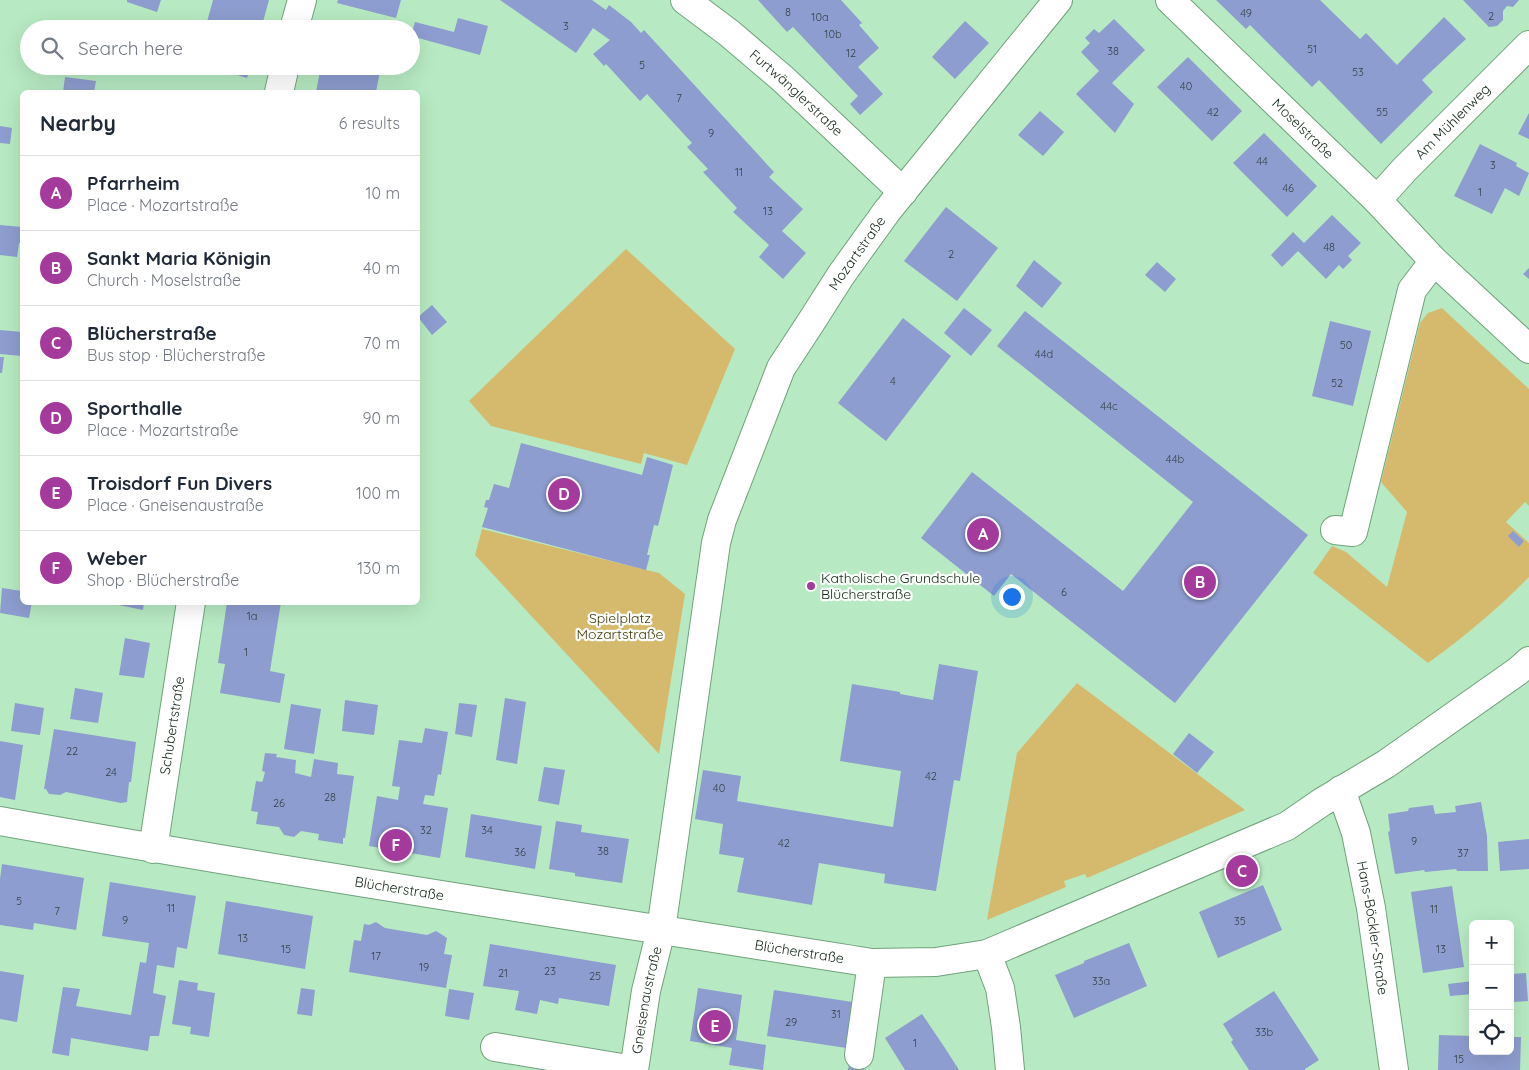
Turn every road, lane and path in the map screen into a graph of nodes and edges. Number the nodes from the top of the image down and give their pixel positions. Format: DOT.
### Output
graph roads {
  1 [pos="302,0"];
  2 [pos="685,0"];
  3 [pos="1058,0"];
  4 [pos="1170,0"];
  5 [pos="296,20"];
  6 [pos="1529,46"];
  7 [pos="283,75"];
  8 [pos="279,90"];
  9 [pos="903,192"];
  10 [pos="1377,200"];
  11 [pos="1434,261"];
  12 [pos="1529,349"];
  13 [pos="1344,531"];
  14 [pos="191,605"];
  15 [pos="1529,661"];
  16 [pos="1341,790"];
  17 [pos="0,821"];
  18 [pos="153,849"];
  19 [pos="661,930"];
  20 [pos="987,954"];
  21 [pos="872,963"];
  22 [pos="496,1047"];
  23 [pos="859,1055"];
  24 [pos="634,1070"];
  25 [pos="1010,1070"];
  26 [pos="1394,1070"];
  1 -- 5 [label="street"];
  2 -- 9 [label="street, Furtwänglerstraße"];
  3 -- 9 [label="street, Mozartstraße"];
  4 -- 10 [label="street, Moselstraße"];
  6 -- 10 [label="street, Am Mühlenweg"];
  7 -- 8 [label="street"];
  9 -- 19 [label="street, Mozartstraße"];
  10 -- 11 [label="street, Moselstraße"];
  11 -- 12 [label="street, Moselstraße"];
  11 -- 13 [label="street"];
  14 -- 18 [label="street, Schubertstraße"];
  15 -- 16 [label="street, Blücherstraße"];
  16 -- 20 [label="street, Blücherstraße"];
  16 -- 26 [label="street, Hans-Böckler-Straße"];
  17 -- 18 [label="street, Blücherstraße"];
  18 -- 19 [label="street, Blücherstraße"];
  19 -- 21 [label="street, Blücherstraße"];
  19 -- 24 [label="street, Gneisenaustraße"];
  20 -- 21 [label="street, Blücherstraße"];
  20 -- 25 [label="street"];
  21 -- 23 [label="street"];
  22 -- 24 [label="street"];
}
